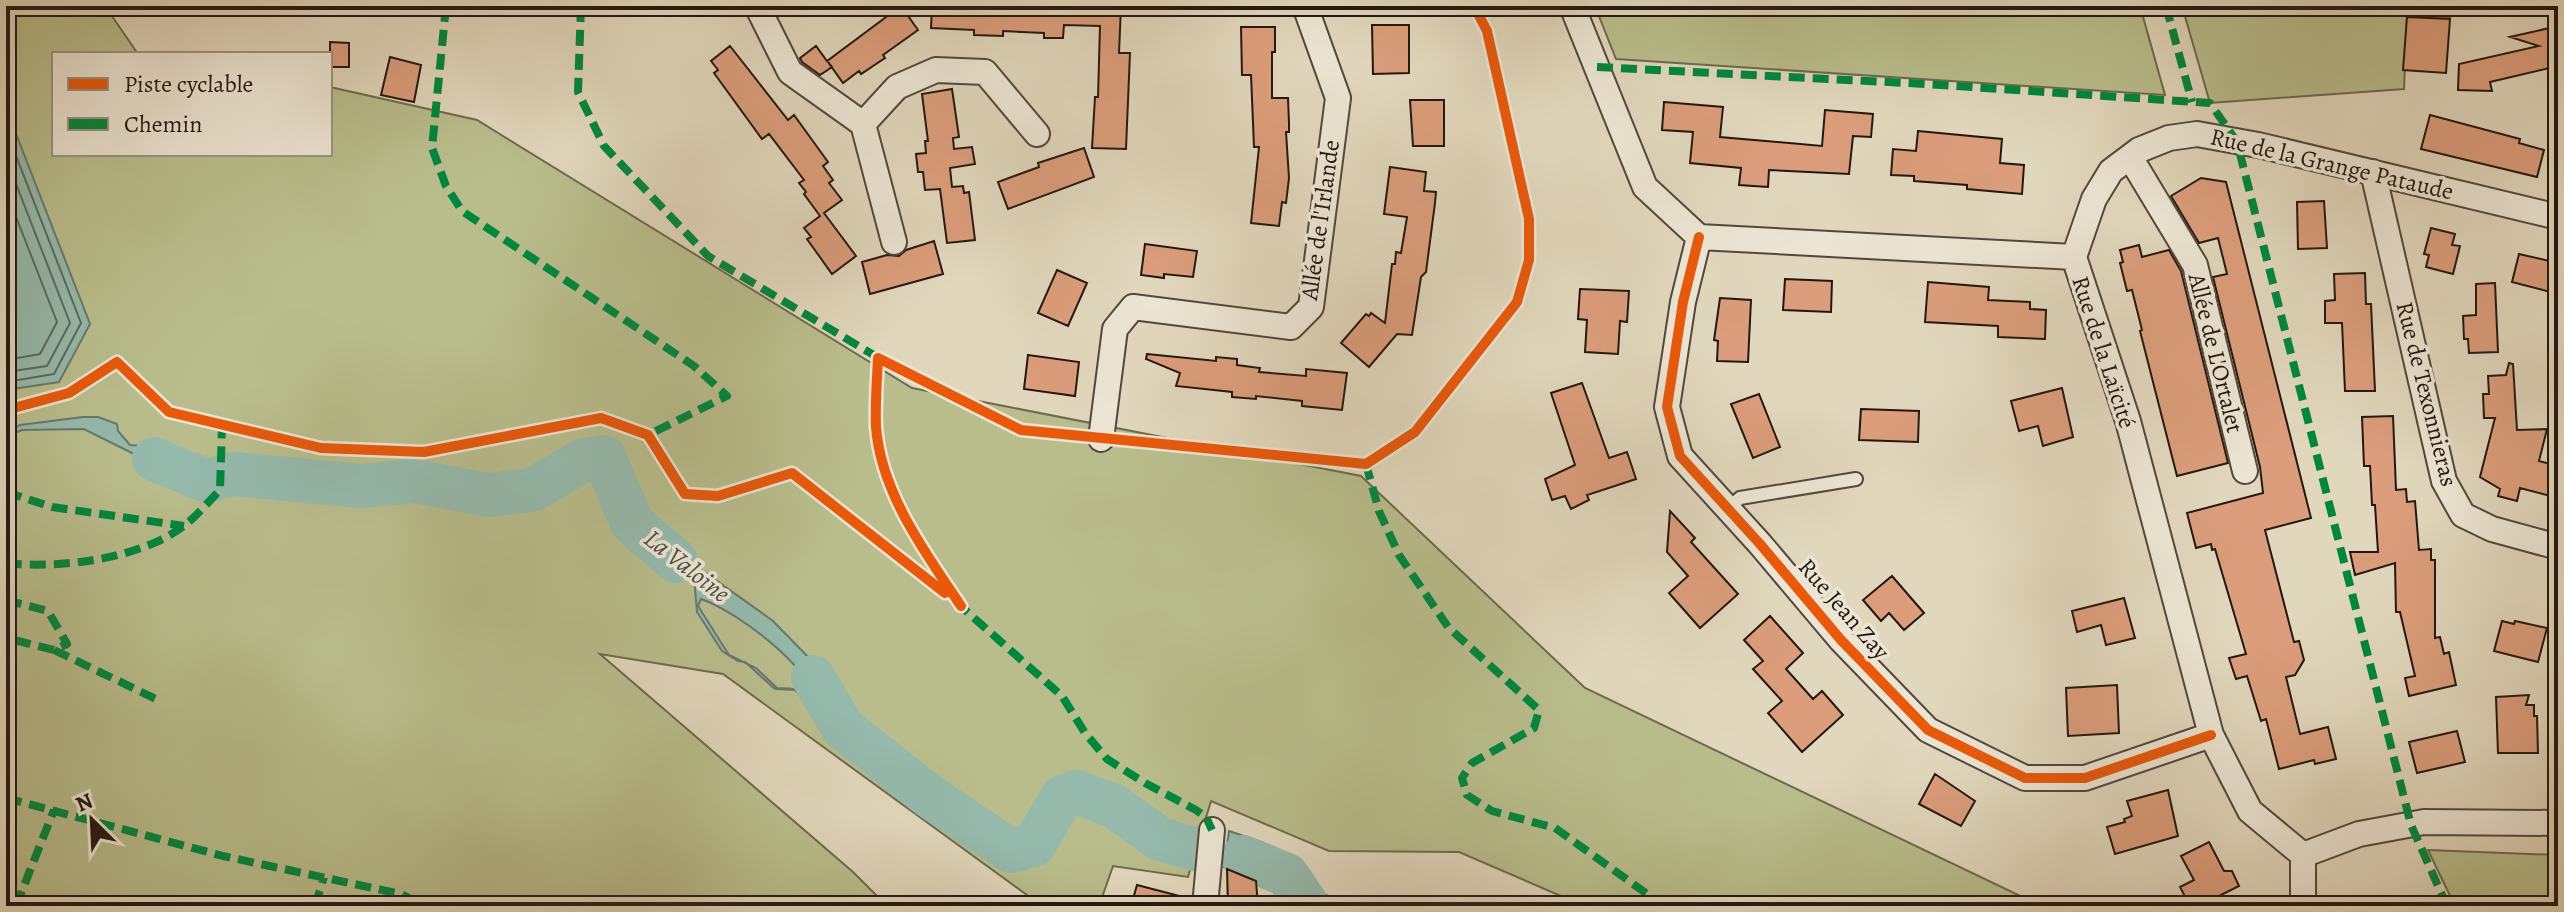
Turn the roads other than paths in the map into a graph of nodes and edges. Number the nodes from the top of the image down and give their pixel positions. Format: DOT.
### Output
graph roads {
  1 [pos="757,6"];
  2 [pos="1305,6"];
  3 [pos="1572,6"];
  4 [pos="863,124"];
  5 [pos="1037,134"];
  6 [pos="2130,157"];
  7 [pos="2373,172"];
  8 [pos="2558,217"];
  9 [pos="1699,237"];
  10 [pos="894,242"];
  11 [pos="2074,257"];
  12 [pos="1101,439"];
  13 [pos="2245,471"];
  14 [pos="1856,479"];
  15 [pos="1728,508"];
  16 [pos="2558,547"];
  17 [pos="2211,735"];
  18 [pos="2558,823"];
  19 [pos="1212,830"];
  20 [pos="2303,855"];
  21 [pos="1205,906"];
  22 [pos="2303,906"];
  1 -- 4 [label="street"];
  2 -- 12 [label="street, Allée de l'Irlande"];
  3 -- 9 [label="street"];
  4 -- 5 [label="street"];
  4 -- 10 [label="street"];
  6 -- 7 [label="street, Rue de la Grange Pataude"];
  6 -- 11 [label="street, Rue de la Grange Pataude"];
  6 -- 13 [label="street, Allée de L'Ortalet"];
  7 -- 8 [label="street, Rue de la Grange Pataude"];
  7 -- 16 [label="street, Rue de Texonnieras"];
  9 -- 11 [label="street, Rue de la Laïcité"];
  9 -- 15 [label="street, Rue Jean Zay"];
  11 -- 17 [label="street, Rue de la Laïcité"];
  14 -- 15 [label="lane"];
  15 -- 17 [label="street, Rue Jean Zay"];
  17 -- 20 [label="street, Rue de la Laïcité"];
  18 -- 20 [label="street"];
  19 -- 21 [label="street"];
  20 -- 22 [label="street"];
}
